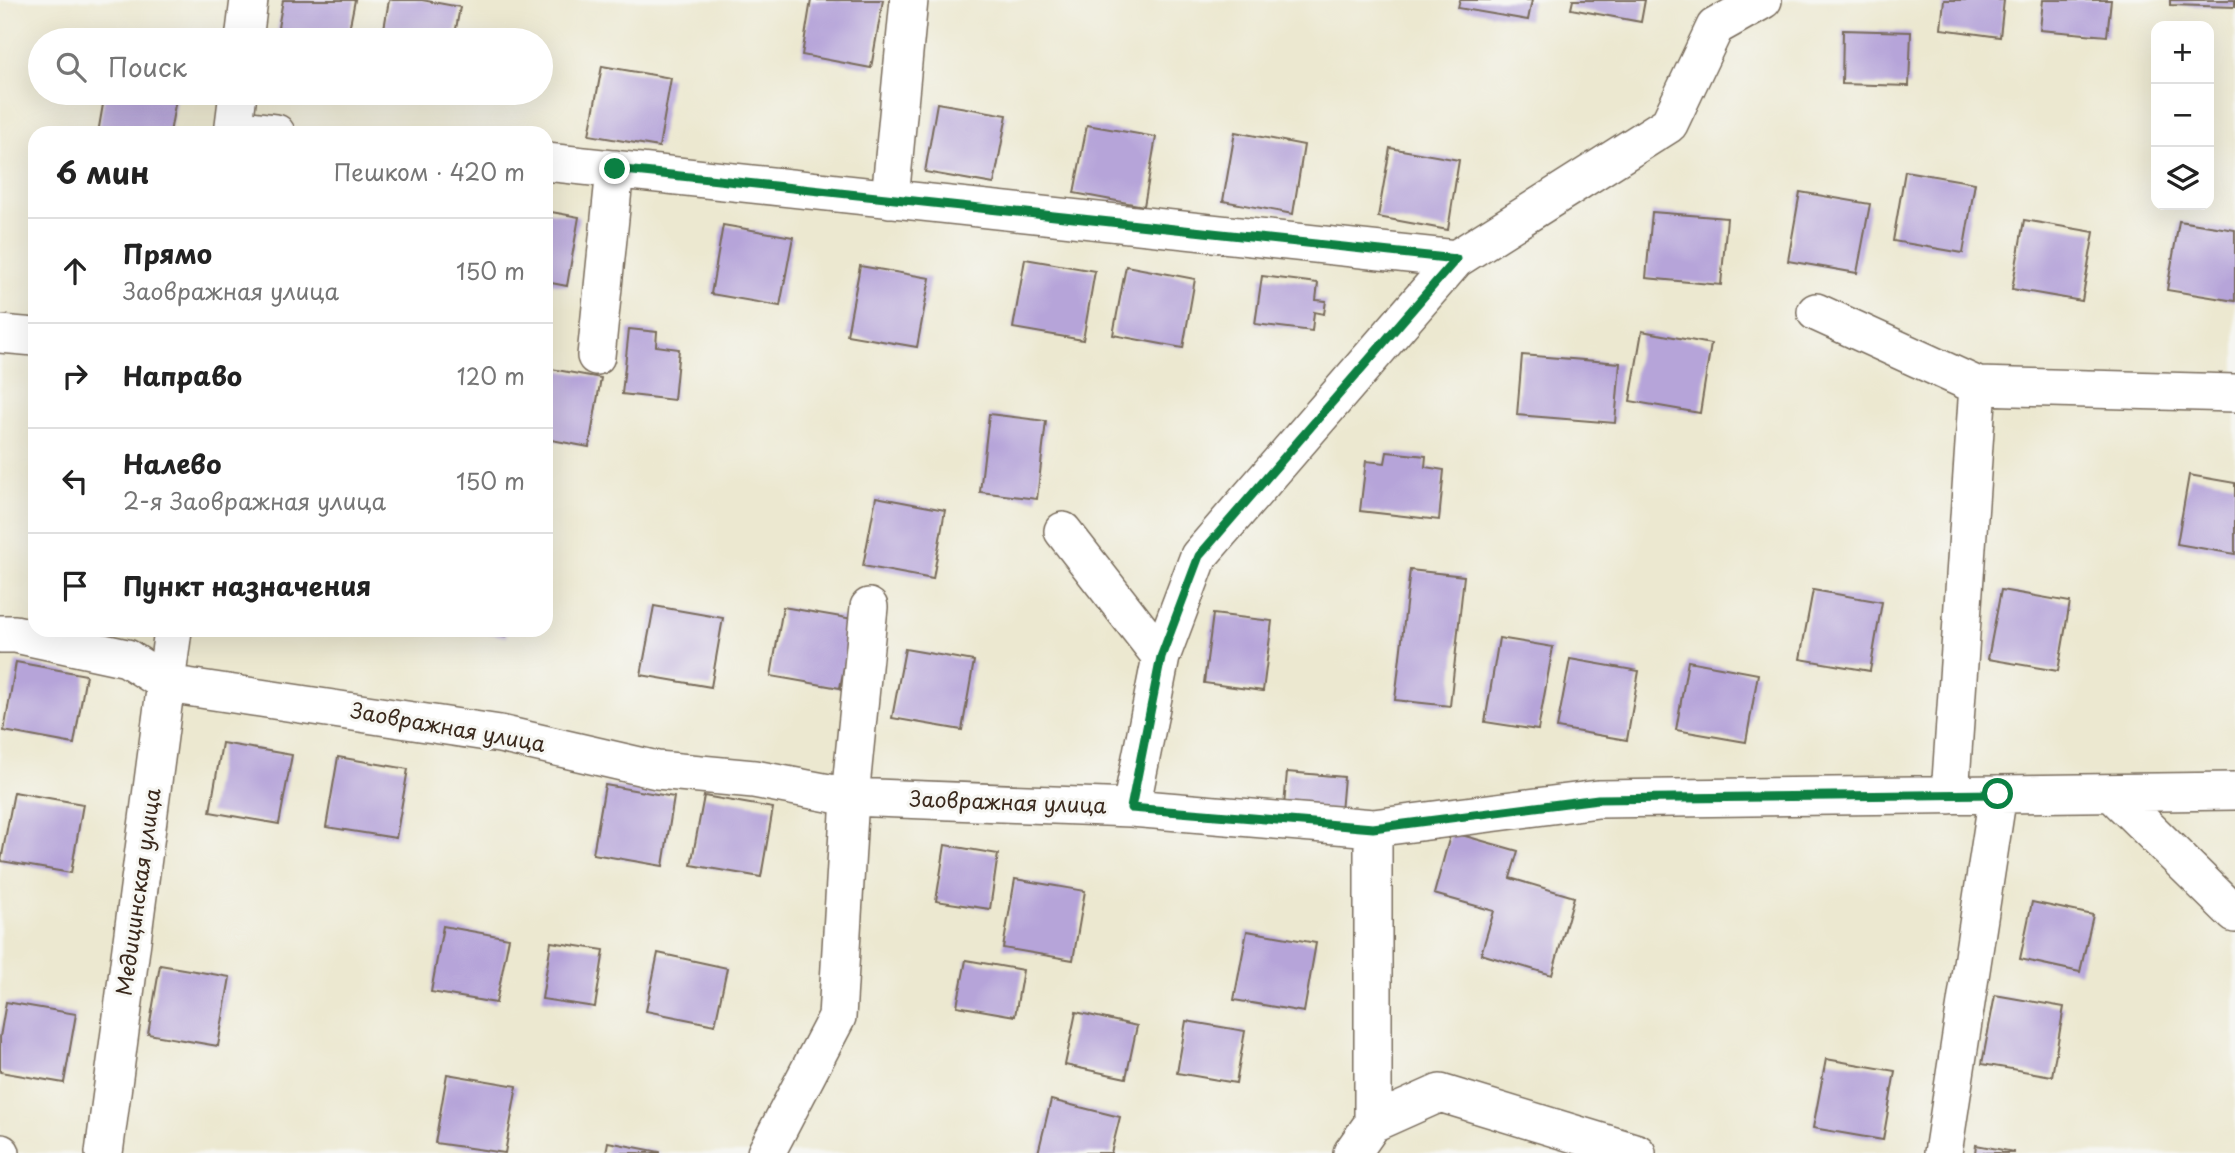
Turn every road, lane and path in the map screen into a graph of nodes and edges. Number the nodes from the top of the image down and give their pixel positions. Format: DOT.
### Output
graph roads {
  1 [pos="249,0"];
  2 [pos="909,0"];
  3 [pos="1763,0"];
  4 [pos="1714,13"];
  5 [pos="246,28"];
  6 [pos="236,105"];
  7 [pos="234,126"];
  8 [pos="553,163"];
  9 [pos="615,169"];
  10 [pos="890,199"];
  11 [pos="1456,259"];
  12 [pos="1816,312"];
  13 [pos="0,334"];
  14 [pos="28,336"];
  15 [pos="596,356"];
  16 [pos="1978,387"];
  17 [pos="2235,393"];
  18 [pos="1063,531"];
  19 [pos="869,607"];
  20 [pos="0,635"];
  21 [pos="28,637"];
  22 [pos="29,637"];
  23 [pos="172,637"];
  24 [pos="1161,657"];
  25 [pos="167,684"];
  26 [pos="2235,791"];
  27 [pos="2112,793"];
  28 [pos="1998,794"];
  29 [pos="1950,795"];
  30 [pos="850,797"];
  31 [pos="1131,808"];
  32 [pos="1373,828"];
  33 [pos="2235,914"];
  34 [pos="1373,1123"];
  35 [pos="104,1153"];
  36 [pos="766,1153"];
  37 [pos="1352,1153"];
  38 [pos="1637,1153"];
  39 [pos="1943,1153"];
  1 -- 5 [label="street"];
  2 -- 10 [label="street"];
  3 -- 4 [label="street"];
  4 -- 11 [label="street"];
  6 -- 7 [label="street"];
  8 -- 9 [label="street"];
  9 -- 10 [label="street"];
  9 -- 15 [label="street"];
  10 -- 11 [label="street"];
  11 -- 24 [label="street"];
  12 -- 16 [label="street"];
  13 -- 14 [label="street"];
  16 -- 17 [label="street"];
  16 -- 29 [label="street"];
  18 -- 24 [label="street"];
  19 -- 30 [label="street"];
  20 -- 21 [label="street"];
  22 -- 25 [label="street"];
  23 -- 25 [label="street, Медицинская улица"];
  24 -- 31 [label="street"];
  25 -- 30 [label="street, Заовражная улица"];
  25 -- 35 [label="street, Медицинская улица"];
  26 -- 27 [label="street, Заовражная улица"];
  27 -- 28 [label="street, Заовражная улица"];
  27 -- 33 [label="street"];
  28 -- 29 [label="street, Заовражная улица"];
  28 -- 39 [label="street"];
  29 -- 32 [label="street, Заовражная улица"];
  30 -- 31 [label="street, Заовражная улица"];
  30 -- 36 [label="street"];
  31 -- 32 [label="street, Заовражная улица"];
  32 -- 34 [label="street"];
  34 -- 37 [label="street"];
  34 -- 38 [label="street"];
}
